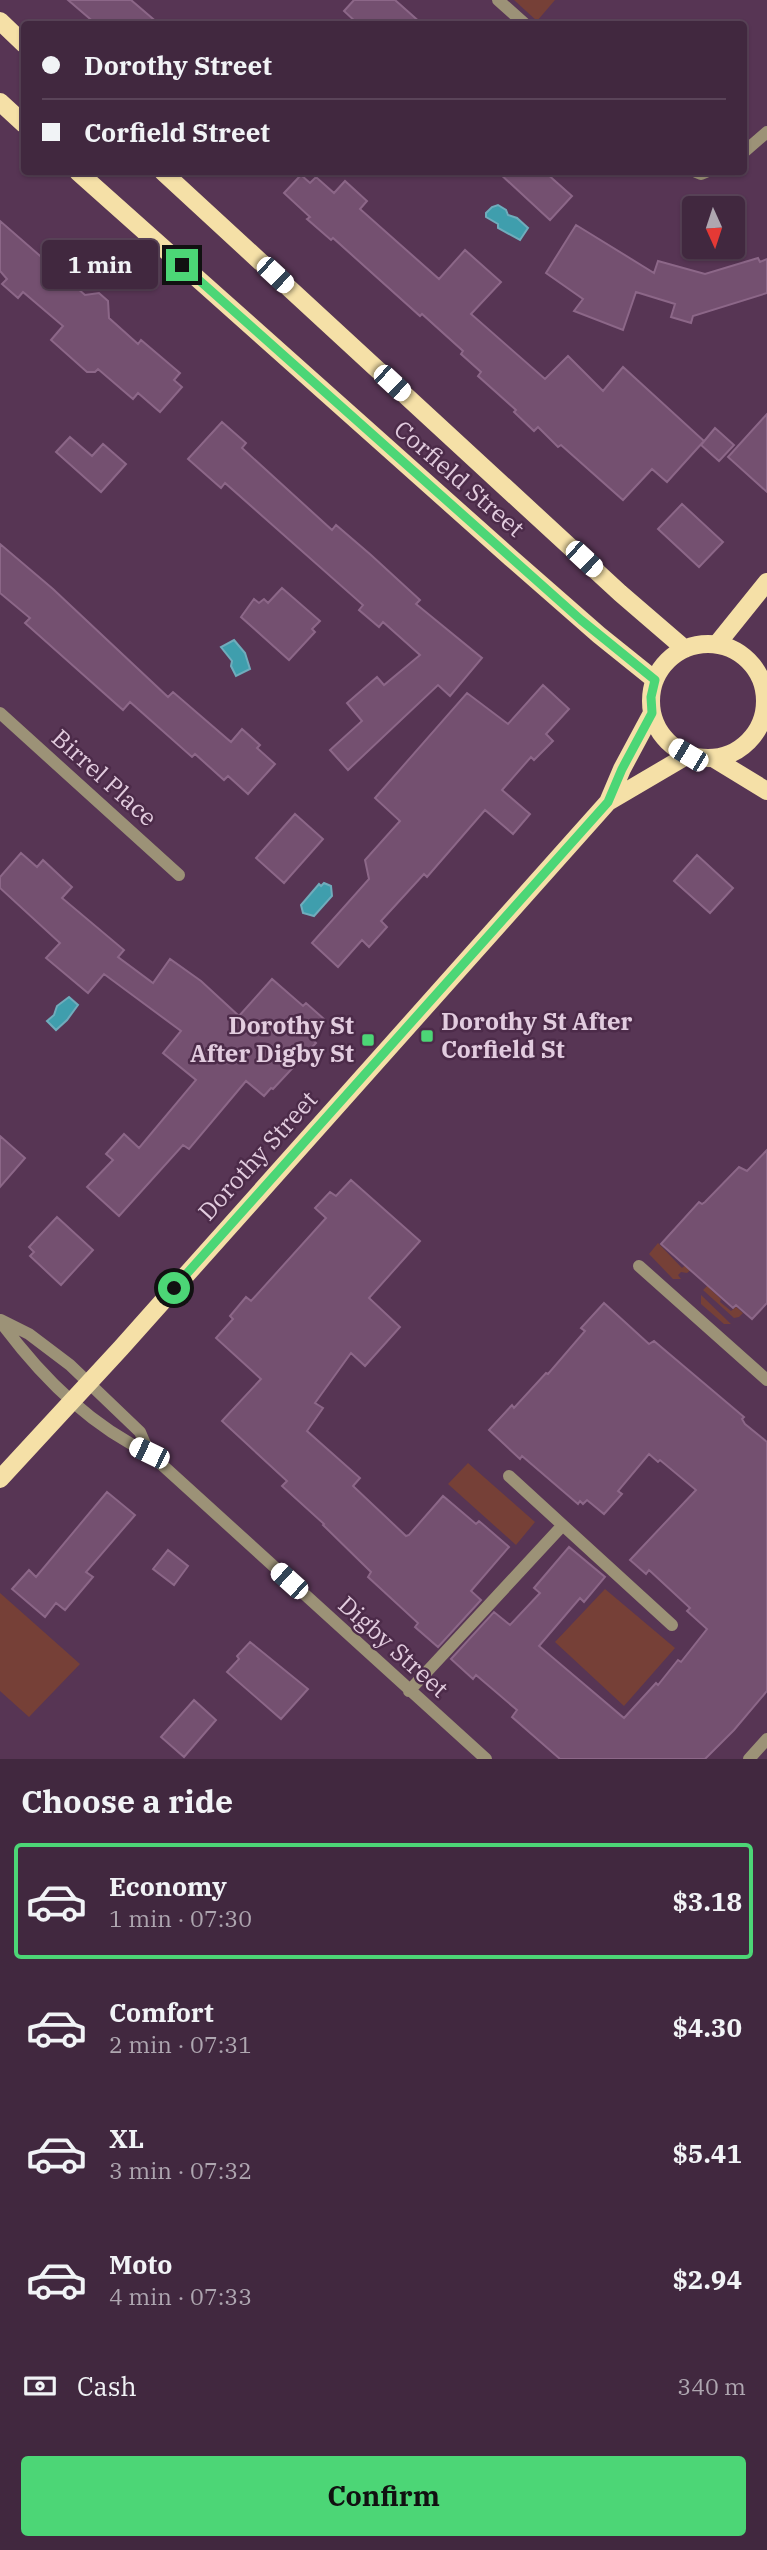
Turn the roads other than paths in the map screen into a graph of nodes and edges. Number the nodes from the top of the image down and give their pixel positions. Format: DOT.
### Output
graph roads {
  1 [pos="498,0"];
  2 [pos="0,21"];
  3 [pos="522,21"];
  4 [pos="21,41"];
  5 [pos="0,102"];
  6 [pos="21,121"];
  7 [pos="767,132"];
  8 [pos="747,149"];
  9 [pos="81,175"];
  10 [pos="166,175"];
  11 [pos="767,582"];
  12 [pos="717,644"];
  13 [pos="685,649"];
  14 [pos="655,680"];
  15 [pos="766,694"];
  16 [pos="0,713"];
  17 [pos="652,713"];
  18 [pos="688,755"];
  19 [pos="713,758"];
  20 [pos="767,791"];
  21 [pos="608,802"];
  22 [pos="179,875"];
  23 [pos="639,1266"];
  24 [pos="0,1320"];
  25 [pos="767,1380"];
  26 [pos="88,1383"];
  27 [pos="72,1401"];
  28 [pos="149,1453"];
  29 [pos="509,1476"];
  30 [pos="0,1479"];
  31 [pos="562,1526"];
  32 [pos="672,1625"];
  33 [pos="410,1691"];
  34 [pos="767,1739"];
  35 [pos="486,1759"];
  36 [pos="748,1759"];
  1 -- 3 [label="street"];
  2 -- 4 [label="main road"];
  5 -- 6 [label="main road"];
  7 -- 8 [label="street"];
  9 -- 14 [label="main road, Corfield Street"];
  10 -- 13 [label="main road, Corfield Street"];
  11 -- 12 [label="main road"];
  12 -- 13 [label="main road"];
  12 -- 15 [label="main road"];
  13 -- 14 [label="main road"];
  14 -- 17 [label="main road"];
  15 -- 19 [label="main road"];
  16 -- 22 [label="street, Birrel Place"];
  17 -- 18 [label="main road"];
  17 -- 21 [label="main road, Dorothy Street"];
  18 -- 19 [label="main road"];
  18 -- 21 [label="main road, Dorothy Street"];
  19 -- 20 [label="main road"];
  21 -- 26 [label="main road, Dorothy Street"];
  23 -- 25 [label="street"];
  24 -- 26 [label="street, Digby Street"];
  24 -- 27 [label="street, Digby Street"];
  26 -- 27 [label="main road, Dorothy Street"];
  26 -- 28 [label="street, Digby Street"];
  27 -- 28 [label="street, Digby Street"];
  27 -- 30 [label="main road, Dorothy Street"];
  28 -- 33 [label="street, Digby Street"];
  29 -- 31 [label="street"];
  31 -- 32 [label="street"];
  31 -- 33 [label="street"];
  33 -- 35 [label="street, Digby Street"];
  34 -- 36 [label="street"];
}
